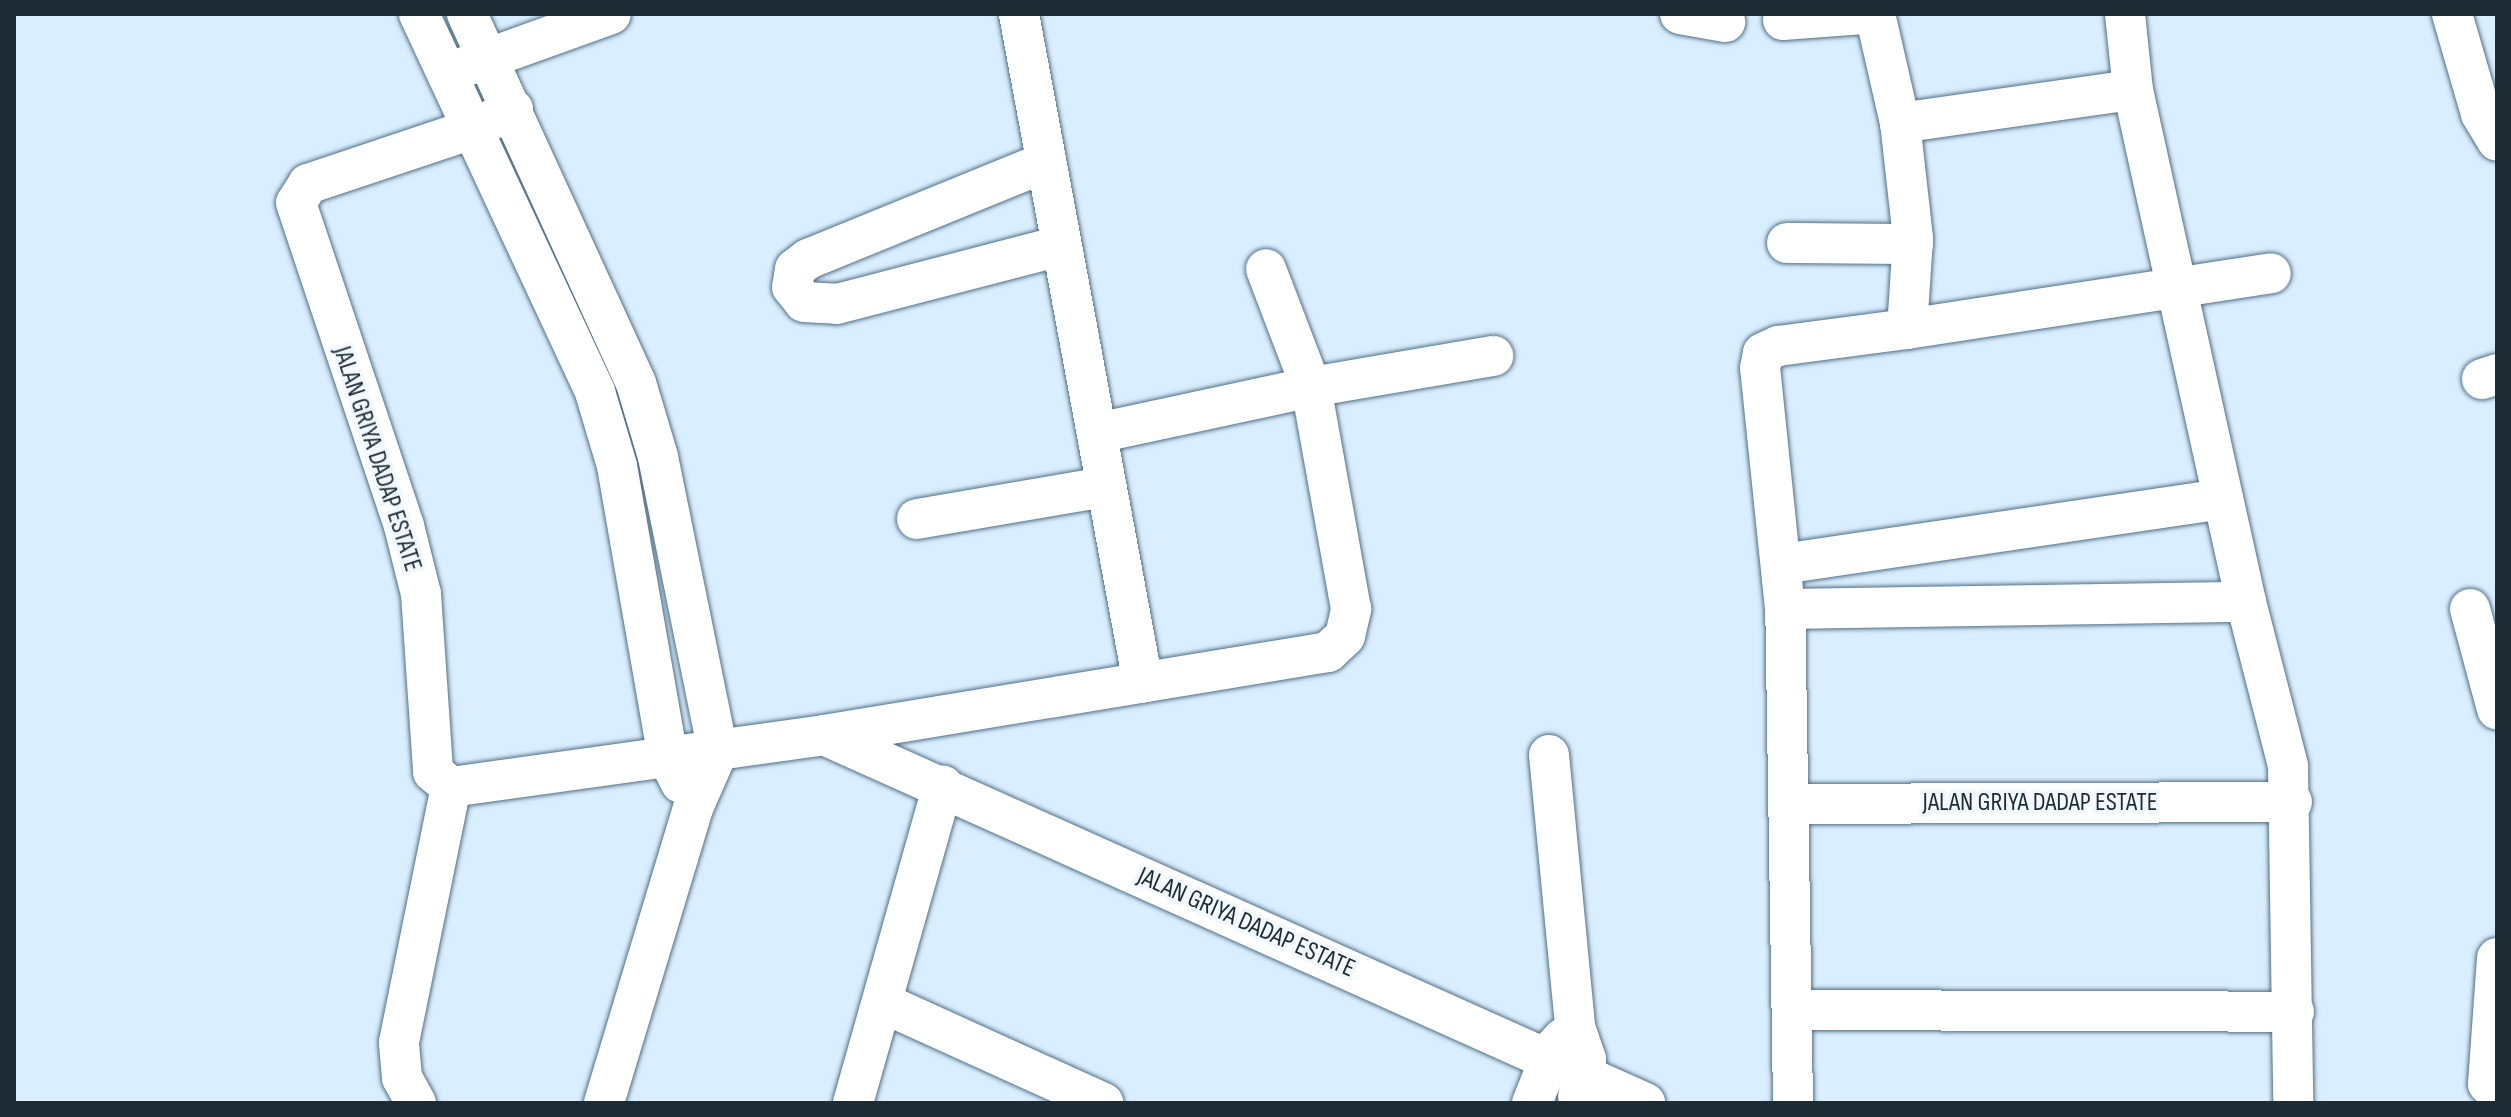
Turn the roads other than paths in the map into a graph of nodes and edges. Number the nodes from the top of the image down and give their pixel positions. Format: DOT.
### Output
graph roads {
  1 [pos="419,14"];
  2 [pos="467,14"];
  3 [pos="611,14"];
  4 [pos="1019,14"];
  5 [pos="1680,14"];
  6 [pos="1864,14"];
  7 [pos="1875,14"];
  8 [pos="2125,14"];
  9 [pos="2452,14"];
  10 [pos="1783,20"];
  11 [pos="1725,22"];
  12 [pos="487,59"];
  13 [pos="448,73"];
  14 [pos="2133,90"];
  15 [pos="513,109"];
  16 [pos="1900,123"];
  17 [pos="475,128"];
  18 [pos="2497,141"];
  19 [pos="1046,162"];
  20 [pos="1787,243"];
  21 [pos="1913,244"];
  22 [pos="1060,246"];
  23 [pos="1266,269"];
  24 [pos="2271,273"];
  25 [pos="2177,288"];
  26 [pos="1907,329"];
  27 [pos="1493,356"];
  28 [pos="1311,387"];
  29 [pos="1097,433"];
  30 [pos="1105,487"];
  31 [pos="2223,499"];
  32 [pos="917,519"];
  33 [pos="1782,564"];
  34 [pos="2246,602"];
  35 [pos="1785,609"];
  36 [pos="2470,609"];
  37 [pos="1143,683"];
  38 [pos="2497,709"];
  39 [pos="824,735"];
  40 [pos="718,751"];
  41 [pos="1549,755"];
  42 [pos="668,758"];
  43 [pos="943,786"];
  44 [pos="451,787"];
  45 [pos="2292,802"];
  46 [pos="1788,804"];
  47 [pos="693,808"];
  48 [pos="2497,958"];
  49 [pos="883,1003"];
  50 [pos="1795,1010"];
  51 [pos="2294,1012"];
  52 [pos="1575,1027"];
  53 [pos="1549,1059"];
  54 [pos="1580,1091"];
  55 [pos="2497,1092"];
  56 [pos="416,1103"];
  57 [pos="604,1103"];
  58 [pos="853,1103"];
  59 [pos="1103,1103"];
  60 [pos="1532,1103"];
  61 [pos="1645,1103"];
  62 [pos="1793,1103"];
  63 [pos="2293,1103"];
  1 -- 13 [label="street"];
  2 -- 12 [label="street"];
  3 -- 12 [label="street"];
  4 -- 19 [label="street"];
  5 -- 11 [label="street"];
  6 -- 10 [label="street"];
  7 -- 16 [label="street"];
  8 -- 14 [label="street"];
  9 -- 18 [label="street"];
  12 -- 13 [label="street"];
  12 -- 15 [label="street"];
  13 -- 17 [label="street"];
  14 -- 16 [label="street"];
  14 -- 25 [label="street"];
  15 -- 17 [label="street, JALAN GRIYA DADAP ESTATE"];
  15 -- 40 [label="street"];
  16 -- 21 [label="street"];
  17 -- 42 [label="street"];
  17 -- 44 [label="street, JALAN GRIYA DADAP ESTATE"];
  19 -- 22 [label="street"];
  19 -- 22 [label="street"];
  20 -- 21 [label="street"];
  21 -- 26 [label="street"];
  22 -- 29 [label="street"];
  23 -- 28 [label="street"];
  24 -- 25 [label="street"];
  25 -- 26 [label="street"];
  25 -- 31 [label="street"];
  26 -- 33 [label="street"];
  27 -- 28 [label="street"];
  28 -- 29 [label="street"];
  28 -- 37 [label="street"];
  29 -- 30 [label="street"];
  30 -- 32 [label="street"];
  30 -- 37 [label="street"];
  31 -- 33 [label="street"];
  31 -- 34 [label="street"];
  33 -- 35 [label="street"];
  34 -- 35 [label="street"];
  34 -- 45 [label="street"];
  35 -- 46 [label="street"];
  36 -- 38 [label="street"];
  37 -- 39 [label="street"];
  39 -- 40 [label="street"];
  39 -- 43 [label="street, JALAN GRIYA DADAP ESTATE"];
  40 -- 42 [label="street"];
  40 -- 47 [label="street"];
  41 -- 52 [label="street"];
  42 -- 44 [label="street"];
  42 -- 47 [label="street"];
  43 -- 49 [label="street"];
  43 -- 53 [label="street, JALAN GRIYA DADAP ESTATE"];
  44 -- 56 [label="street"];
  45 -- 46 [label="street, JALAN GRIYA DADAP ESTATE"];
  45 -- 51 [label="street"];
  46 -- 50 [label="street"];
  47 -- 57 [label="street"];
  48 -- 55 [label="street"];
  49 -- 58 [label="street"];
  49 -- 59 [label="street"];
  50 -- 51 [label="street"];
  50 -- 62 [label="street"];
  51 -- 63 [label="street"];
  52 -- 53 [label="street"];
  52 -- 54 [label="street"];
  53 -- 54 [label="street, JALAN GRIYA DADAP ESTATE"];
  53 -- 60 [label="street"];
  54 -- 61 [label="street, JALAN GRIYA DADAP ESTATE"];
}
